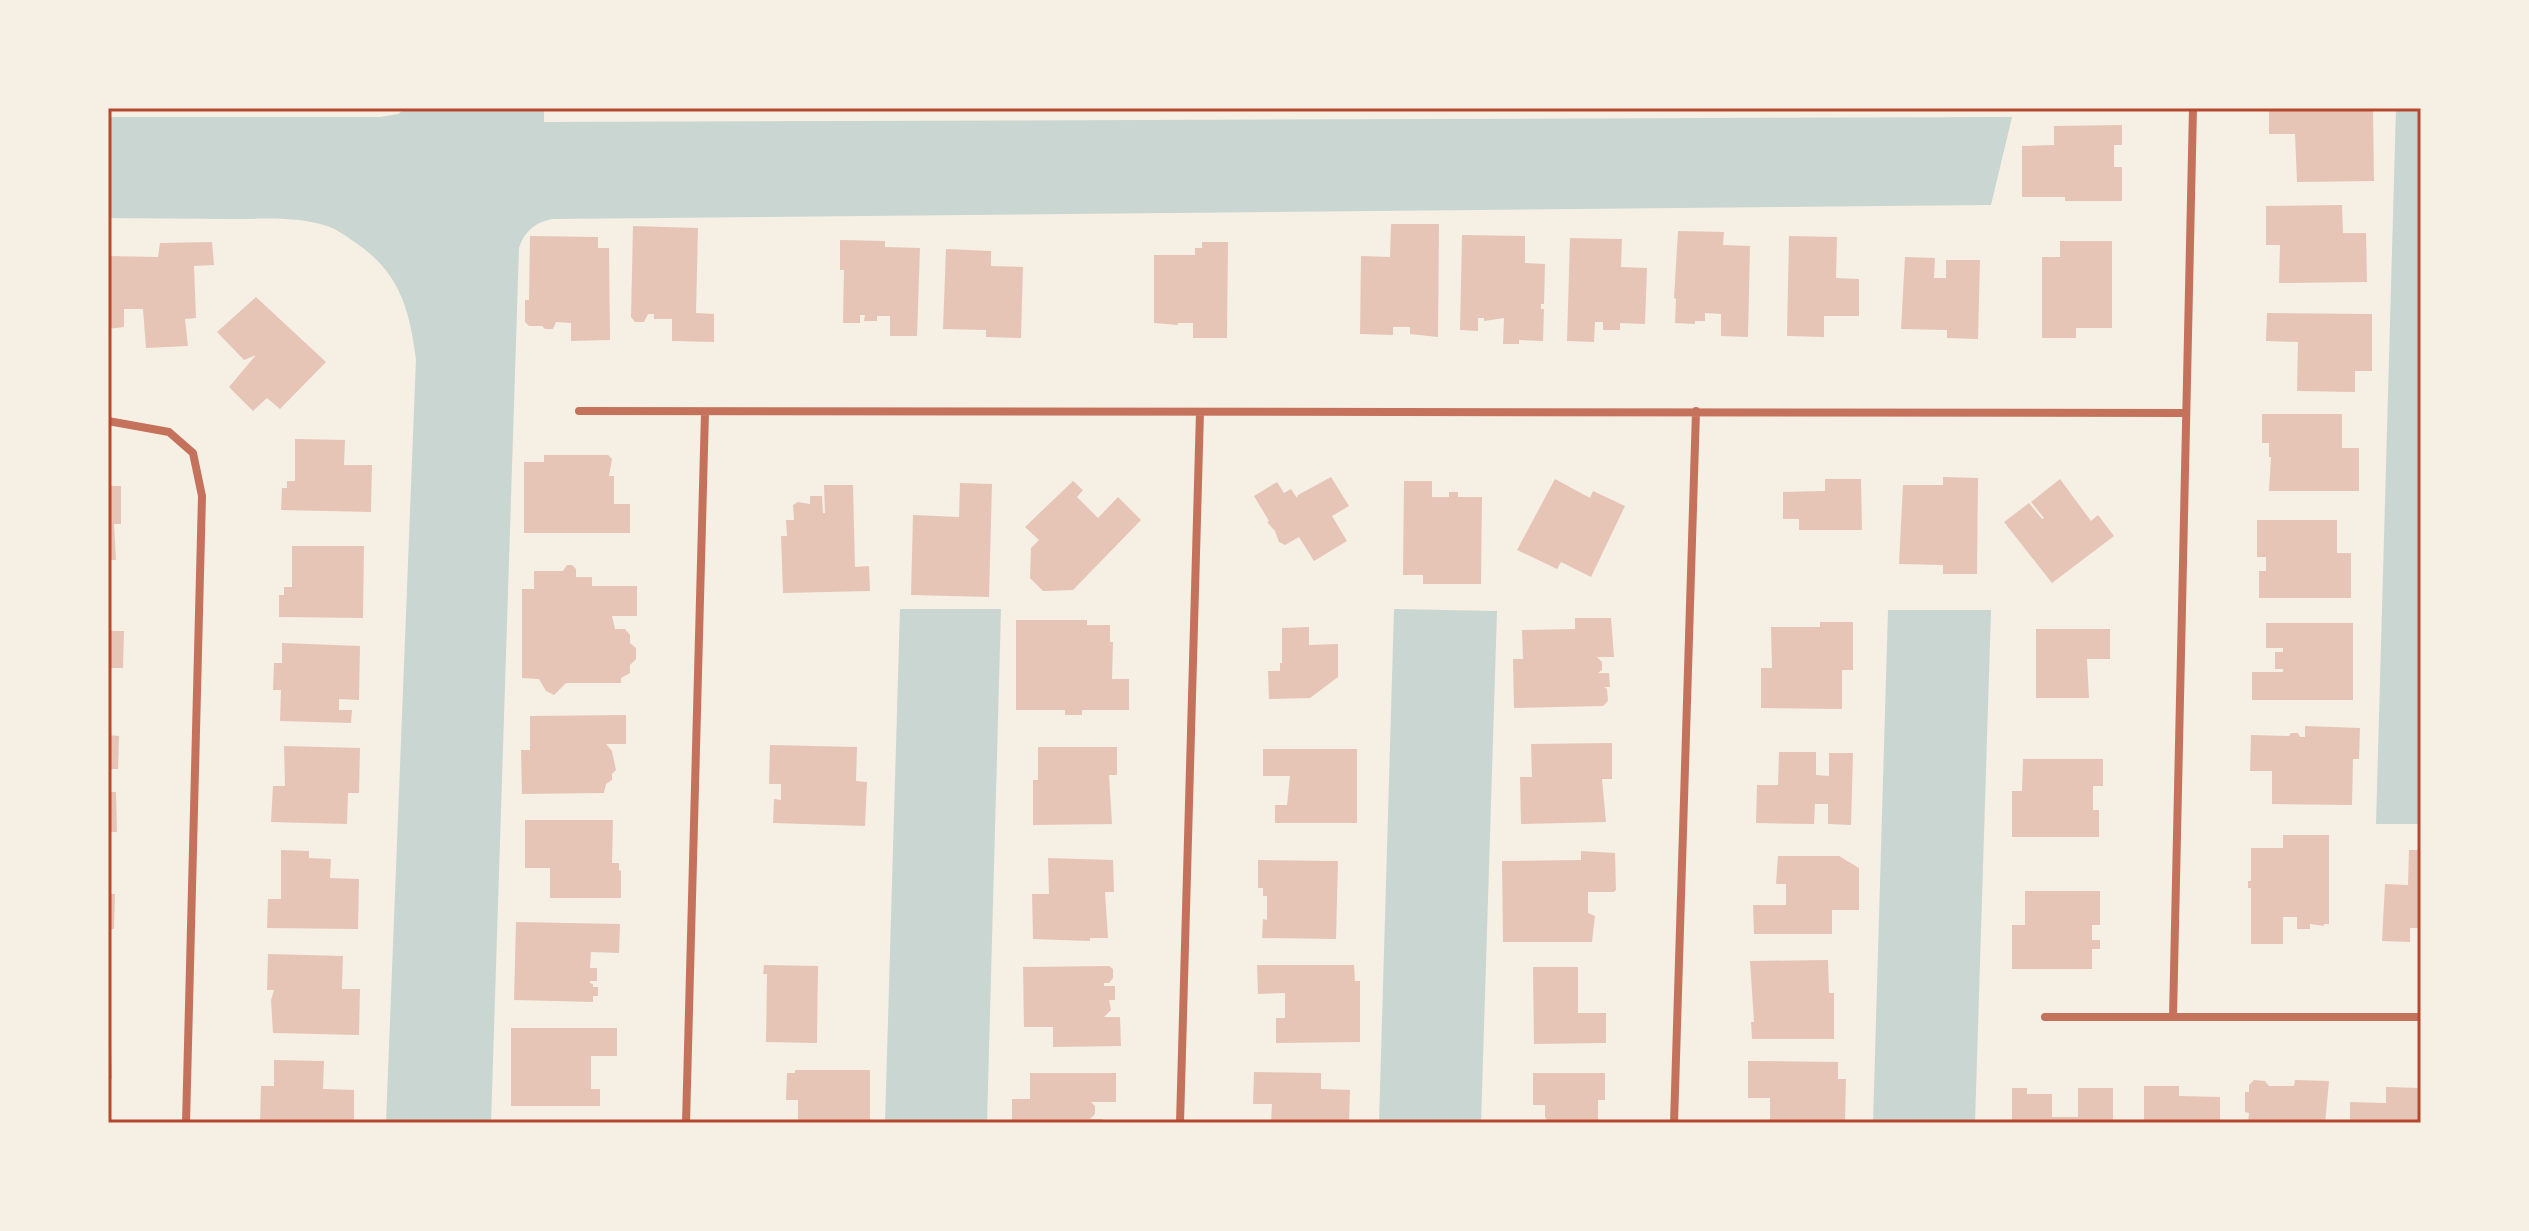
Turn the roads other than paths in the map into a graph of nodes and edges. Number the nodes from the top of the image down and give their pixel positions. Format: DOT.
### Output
graph roads {
  1 [pos="2193,108"];
  2 [pos="579,411"];
  3 [pos="1696,411"];
  4 [pos="705,412"];
  5 [pos="1200,412"];
  6 [pos="2186,413"];
  7 [pos="108,421"];
  8 [pos="2045,1017"];
  9 [pos="2173,1017"];
  10 [pos="2421,1017"];
  11 [pos="186,1123"];
  12 [pos="686,1123"];
  13 [pos="1180,1123"];
  14 [pos="1674,1123"];
  1 -- 6 [label="street"];
  2 -- 4 [label="street"];
  3 -- 5 [label="street"];
  3 -- 6 [label="street"];
  3 -- 14 [label="street"];
  4 -- 5 [label="street"];
  4 -- 12 [label="street"];
  5 -- 13 [label="street"];
  6 -- 9 [label="street"];
  7 -- 11 [label="street"];
  8 -- 9 [label="street"];
  9 -- 10 [label="street"];
}
